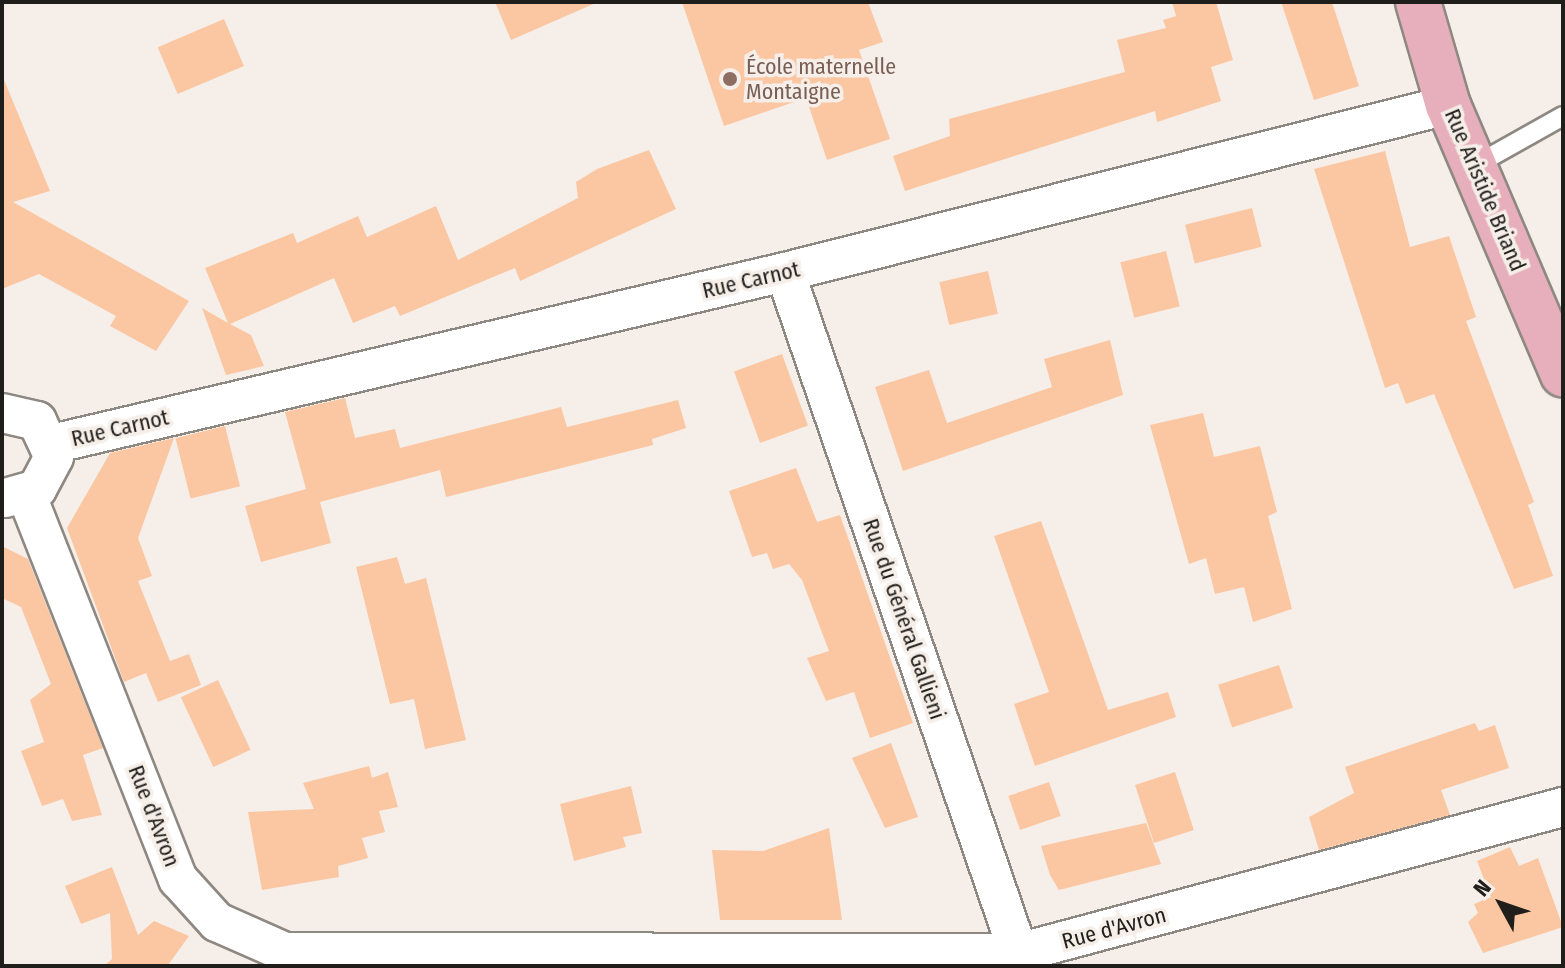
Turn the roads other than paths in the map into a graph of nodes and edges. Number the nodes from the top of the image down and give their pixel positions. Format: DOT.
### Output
graph roads {
  1 [pos="1418,2"];
  2 [pos="1448,105"];
  3 [pos="1563,116"];
  4 [pos="1474,166"];
  5 [pos="785,272"];
  6 [pos="1563,374"];
  7 [pos="2,413"];
  8 [pos="52,444"];
  9 [pos="14,497"];
  10 [pos="1563,807"];
  11 [pos="612,958"];
  12 [pos="1021,960"];
  1 -- 2 [label="main road, Rue Aristide Briand"];
  2 -- 4 [label="main road, Rue Aristide Briand"];
  2 -- 5 [label="street, Rue Carnot"];
  3 -- 4 [label="lane"];
  4 -- 6 [label="main road, Rue Aristide Briand"];
  5 -- 8 [label="street, Rue Carnot"];
  5 -- 12 [label="street, Rue du Général Gallieni"];
  7 -- 8 [label="street"];
  8 -- 9 [label="street"];
  9 -- 11 [label="street, Rue d'Avron"];
  10 -- 12 [label="street, Rue d'Avron"];
  11 -- 12 [label="street, Rue d'Avron"];
}
